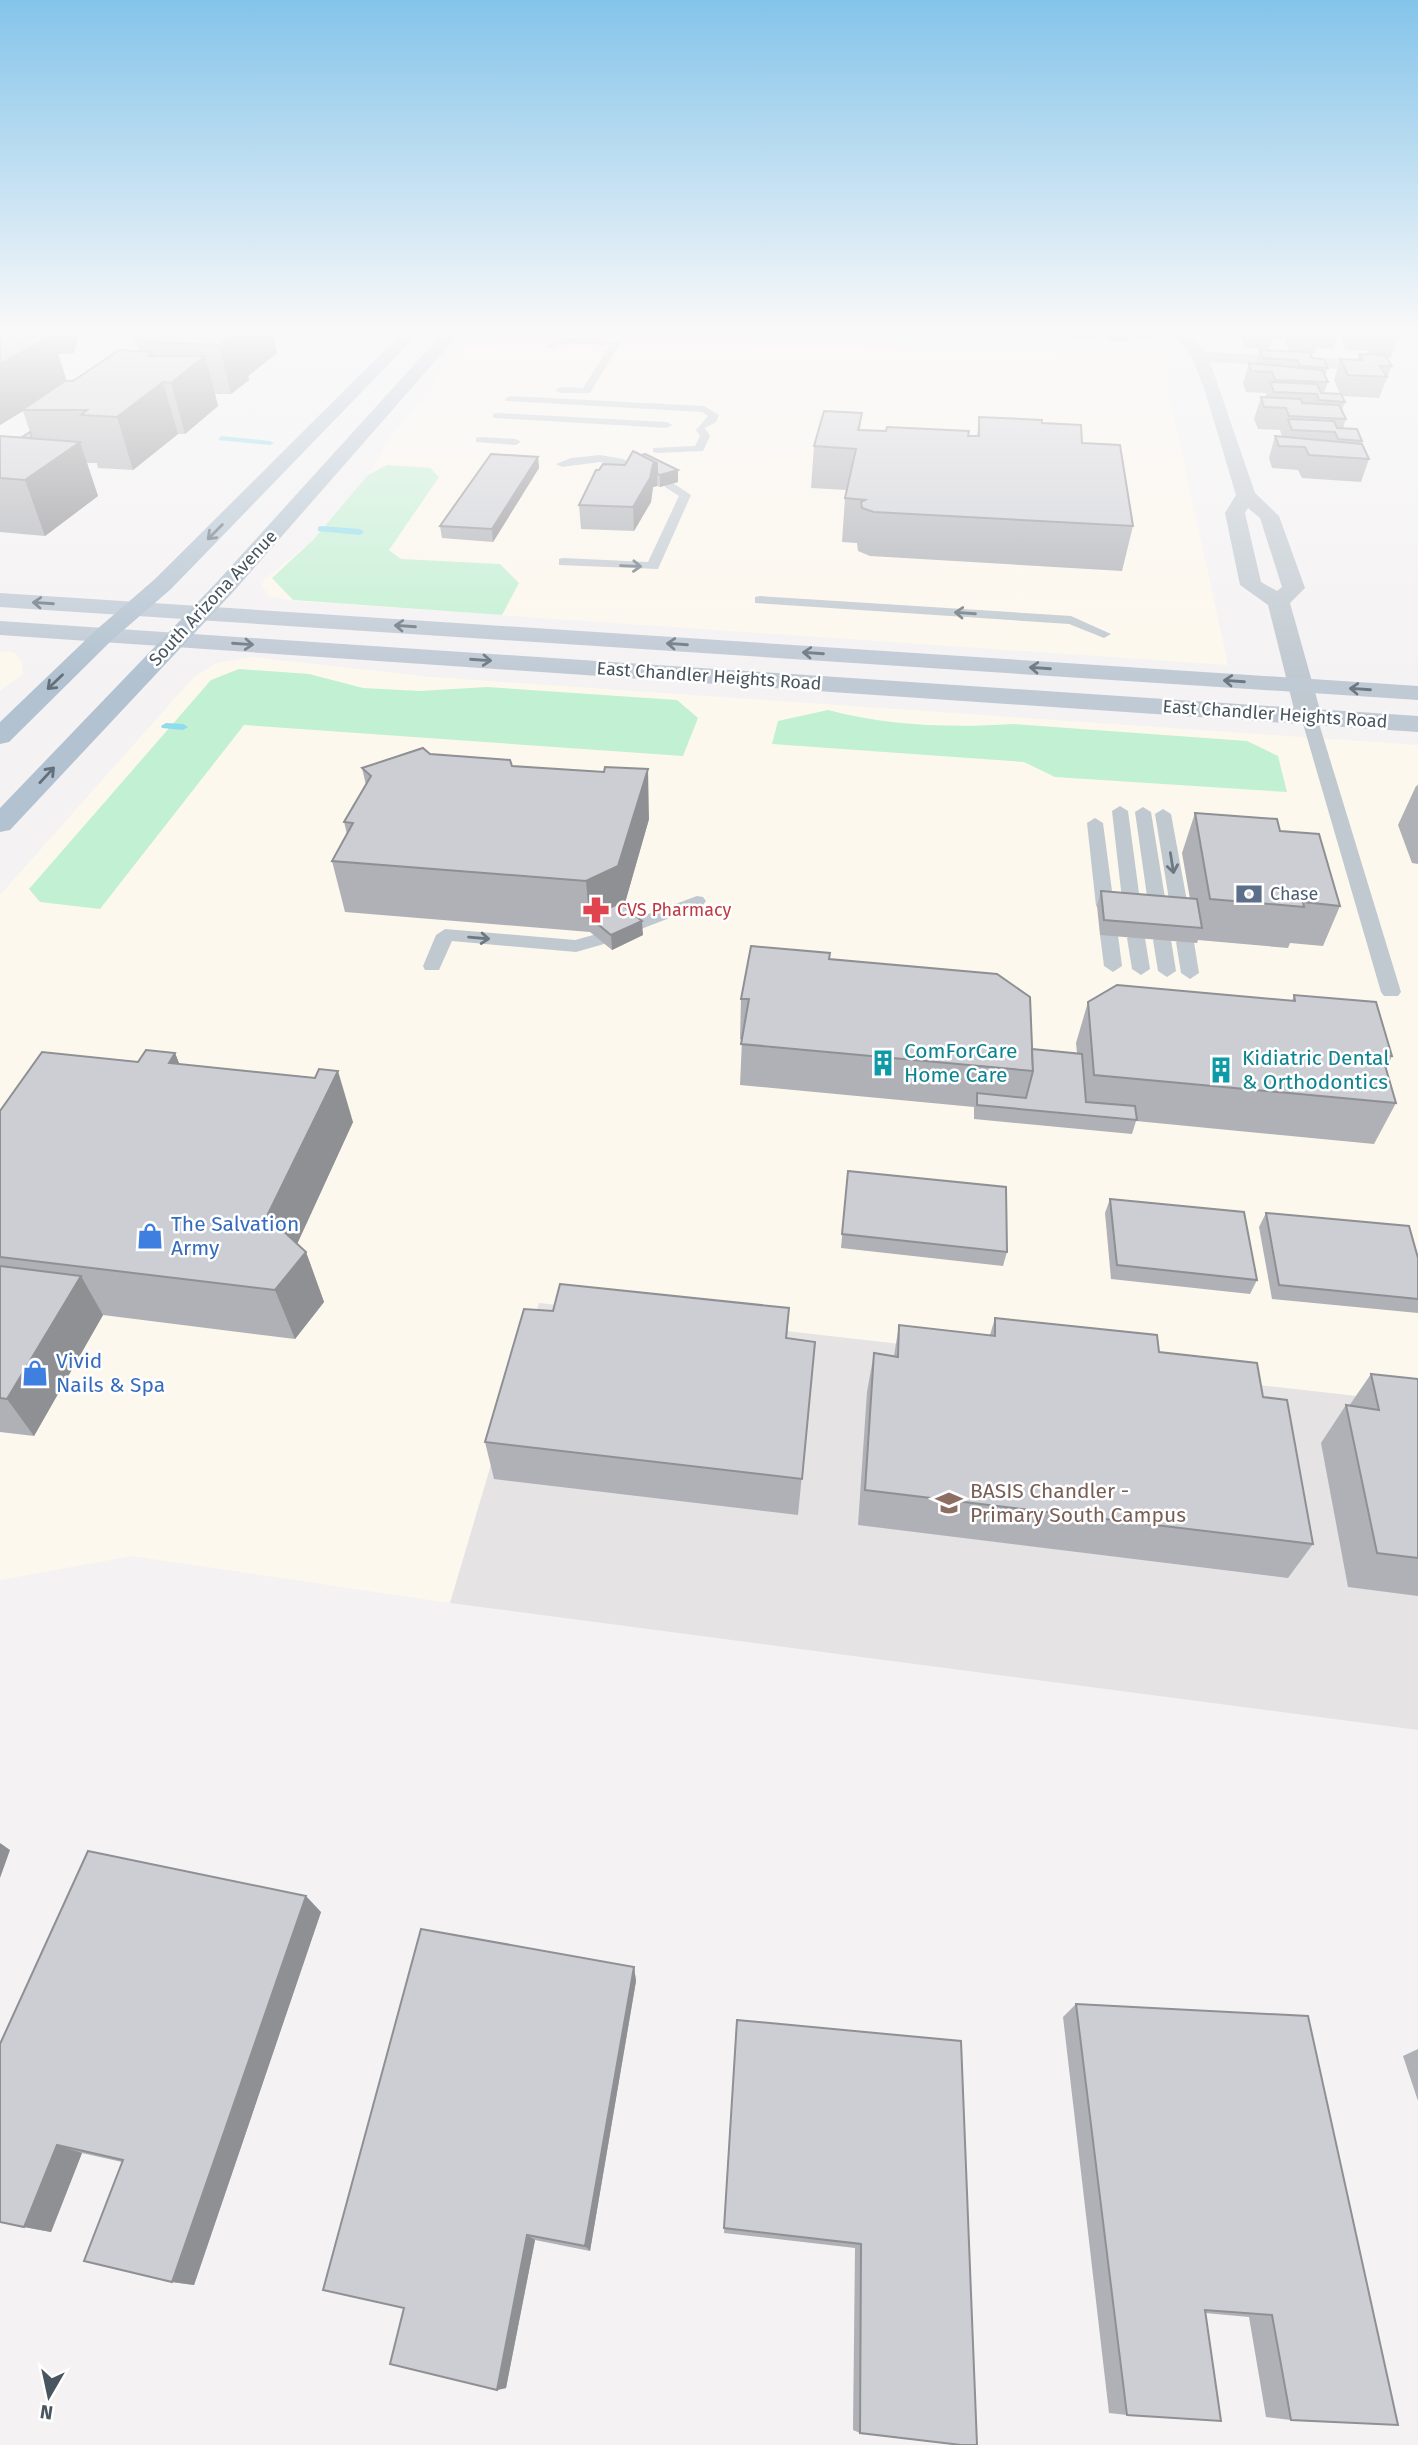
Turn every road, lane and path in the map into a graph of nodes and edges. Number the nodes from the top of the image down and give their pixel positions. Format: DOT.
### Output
graph roads {
  1 [pos="296,449"];
  2 [pos="348,449"];
  3 [pos="695,449"];
  4 [pos="1232,449"];
  5 [pos="657,450"];
  6 [pos="562,464"];
  7 [pos="637,468"];
  8 [pos="669,485"];
  9 [pos="1246,495"];
  10 [pos="1243,554"];
  11 [pos="1284,556"];
  12 [pos="563,562"];
  13 [pos="0,600"];
  14 [pos="760,600"];
  15 [pos="1278,602"];
  16 [pos="136,610"];
  17 [pos="201,614"];
  18 [pos="0,628"];
  19 [pos="1104,634"];
  20 [pos="104,635"];
  21 [pos="175,639"];
  22 [pos="1108,673"];
  23 [pos="1303,685"];
  24 [pos="1418,693"];
  25 [pos="1112,703"];
  26 [pos="1309,717"];
  27 [pos="1418,724"];
  28 [pos="0,736"];
  29 [pos="1120,811"];
  30 [pos="1143,812"];
  31 [pos="1163,814"];
  32 [pos="1095,823"];
  33 [pos="0,824"];
  34 [pos="697,901"];
  35 [pos="1105,906"];
  36 [pos="1132,908"];
  37 [pos="1158,911"];
  38 [pos="1180,912"];
  39 [pos="631,927"];
  40 [pos="1108,935"];
  41 [pos="1136,937"];
  42 [pos="597,940"];
  43 [pos="1162,940"];
  44 [pos="1185,942"];
  45 [pos="432,966"];
  46 [pos="1113,966"];
  47 [pos="1140,969"];
  48 [pos="1167,971"];
  49 [pos="1189,973"];
  50 [pos="1391,992"];
  1 -- 16 [label="main road, one-way"];
  2 -- 17 [label="main road, South Arizona Avenue"];
  3 -- 5 [label="lane"];
  4 -- 9 [label="street"];
  6 -- 7 [label="lane"];
  12 -- 8 [label="lane, one-way"];
  9 -- 10 [label="street"];
  9 -- 11 [label="street"];
  10 -- 11 [label="street"];
  10 -- 15 [label="street"];
  11 -- 15 [label="street"];
  16 -- 13 [label="main road, East Chandler Heights Road, one-way"];
  19 -- 14 [label="lane, one-way"];
  15 -- 23 [label="street"];
  16 -- 17 [label="main road, East Chandler Heights Road"];
  16 -- 20 [label="main road"];
  17 -- 21 [label="main road, South Arizona Avenue"];
  22 -- 17 [label="main road, East Chandler Heights Road, one-way"];
  18 -- 20 [label="main road, East Chandler Heights Road"];
  20 -- 21 [label="main road, East Chandler Heights Road"];
  20 -- 28 [label="main road, one-way"];
  21 -- 25 [label="main road, East Chandler Heights Road, one-way"];
  33 -- 21 [label="main road, South Arizona Avenue, one-way"];
  23 -- 22 [label="main road, East Chandler Heights Road, one-way"];
  22 -- 25 [label="main road"];
  24 -- 23 [label="main road, East Chandler Heights Road, one-way"];
  23 -- 26 [label="street"];
  25 -- 26 [label="main road, East Chandler Heights Road"];
  26 -- 27 [label="main road, East Chandler Heights Road"];
  26 -- 50 [label="lane"];
  29 -- 36 [label="lane"];
  30 -- 37 [label="lane"];
  31 -- 38 [label="lane, one-way"];
  32 -- 35 [label="lane"];
  34 -- 39 [label="lane"];
  40 -- 46 [label="lane"];
  41 -- 47 [label="lane"];
  45 -- 42 [label="lane, one-way"];
  43 -- 48 [label="lane"];
  44 -- 49 [label="lane"];
}
